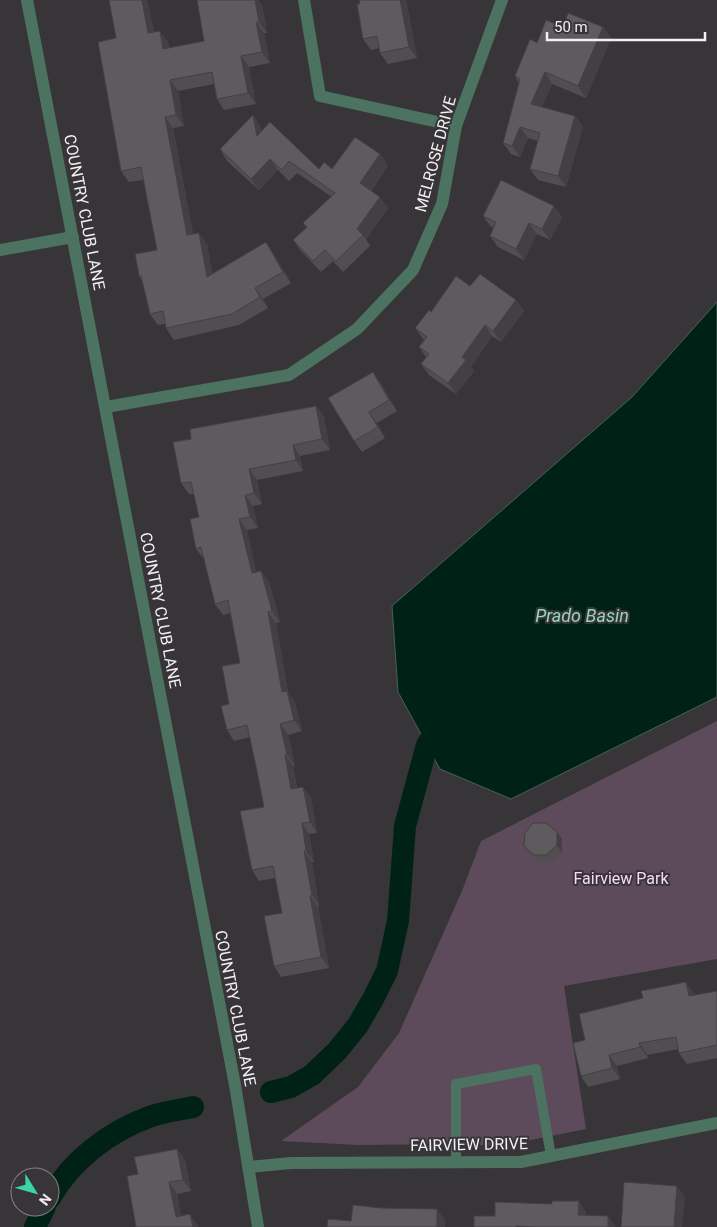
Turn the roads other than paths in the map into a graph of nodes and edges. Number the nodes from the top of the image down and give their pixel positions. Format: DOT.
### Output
graph roads {
  1 [pos="27,0"];
  2 [pos="304,0"];
  3 [pos="502,0"];
  4 [pos="456,126"];
  5 [pos="73,237"];
  6 [pos="0,250"];
  7 [pos="106,407"];
  8 [pos="717,1122"];
  9 [pos="551,1156"];
  10 [pos="456,1162"];
  11 [pos="248,1167"];
  12 [pos="258,1227"];
  1 -- 5 [label="street, COUNTRY CLUB LANE"];
  2 -- 4 [label="street"];
  3 -- 4 [label="street, MELROSE DRIVE"];
  4 -- 7 [label="street, MELROSE DRIVE"];
  5 -- 6 [label="street"];
  5 -- 7 [label="street, COUNTRY CLUB LANE"];
  7 -- 11 [label="street, COUNTRY CLUB LANE"];
  8 -- 9 [label="street, FAIRVIEW DRIVE"];
  9 -- 10 [label="street, FAIRVIEW DRIVE"];
  9 -- 10 [label="lane"];
  10 -- 11 [label="street, FAIRVIEW DRIVE"];
  11 -- 12 [label="street, COUNTRY CLUB LANE"];
}
